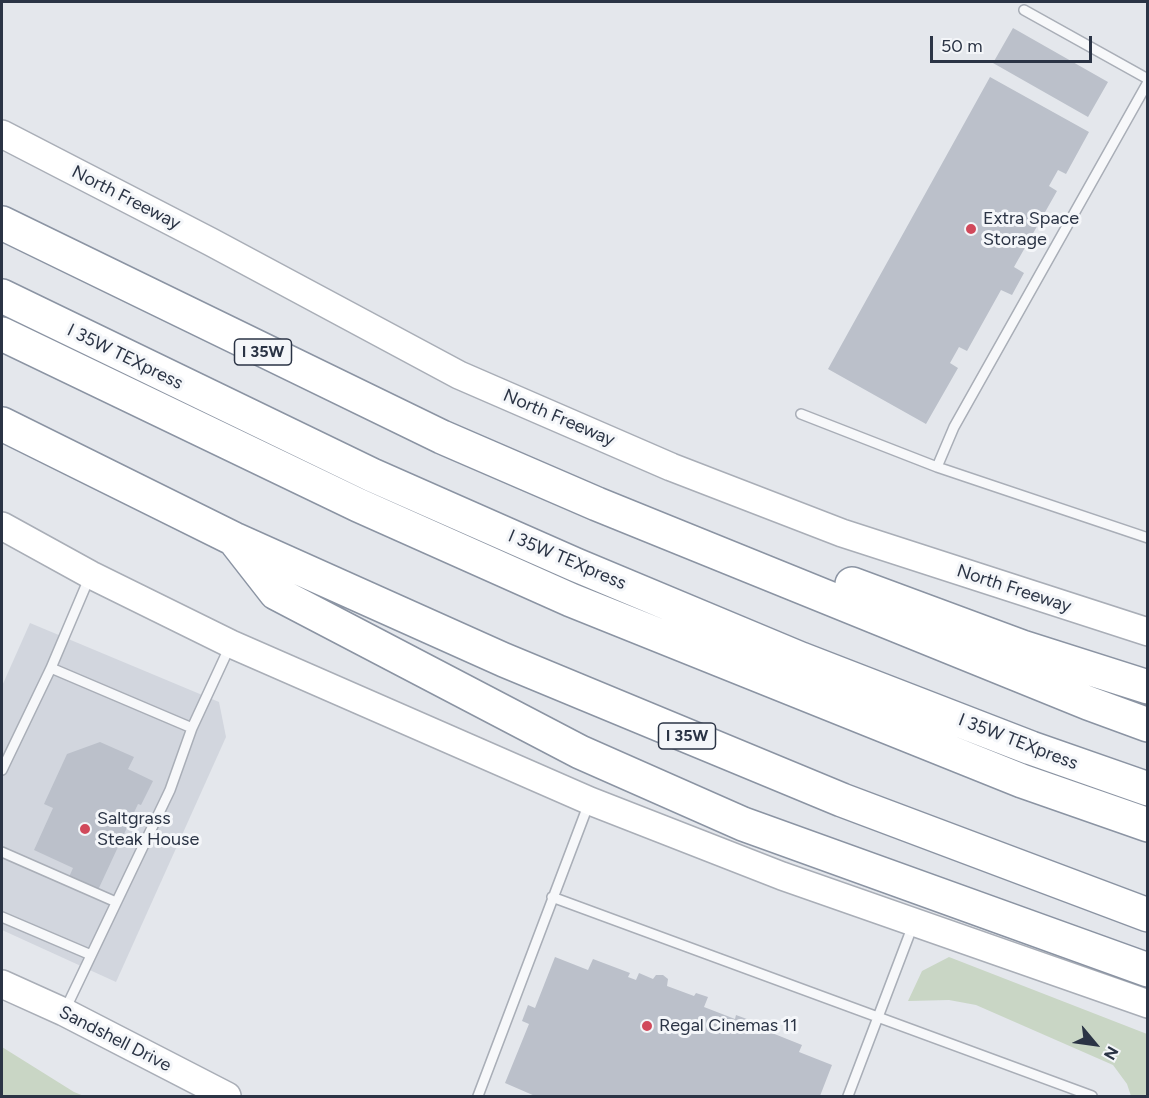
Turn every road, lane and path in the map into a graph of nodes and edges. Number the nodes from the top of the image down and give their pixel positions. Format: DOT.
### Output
graph roads {
  1 [pos="1024,10"];
  2 [pos="1148,80"];
  3 [pos="2,134"];
  4 [pos="2,223"];
  5 [pos="2,296"];
  6 [pos="2,334"];
  7 [pos="801,414"];
  8 [pos="2,424"];
  9 [pos="937,467"];
  10 [pos="597,504"];
  11 [pos="2,526"];
  12 [pos="1148,538"];
  13 [pos="234,539"];
  14 [pos="91,575"];
  15 [pos="1148,632"];
  16 [pos="231,644"];
  17 [pos="51,668"];
  18 [pos="1148,687"];
  19 [pos="1148,724"];
  20 [pos="192,728"];
  21 [pos="2,770"];
  22 [pos="1148,789"];
  23 [pos="590,801"];
  24 [pos="1148,825"];
  25 [pos="2,852"];
  26 [pos="552,897"];
  27 [pos="116,902"];
  28 [pos="1148,915"];
  29 [pos="2,917"];
  30 [pos="914,924"];
  31 [pos="91,955"];
  32 [pos="1148,970"];
  33 [pos="2,984"];
  34 [pos="1148,1004"];
  35 [pos="64,1012"];
  36 [pos="879,1017"];
  37 [pos="227,1096"];
  38 [pos="478,1096"];
  39 [pos="848,1096"];
  40 [pos="1092,1096"];
  1 -- 2 [label="lane"];
  2 -- 9 [label="lane"];
  3 -- 15 [label="main road, North Freeway"];
  4 -- 10 [label="highway, I 35W"];
  5 -- 22 [label="highway, I 35W TEXpress"];
  6 -- 24 [label="highway, I 35W TEXpress"];
  7 -- 9 [label="lane"];
  8 -- 13 [label="highway, I 35W"];
  9 -- 12 [label="lane"];
  10 -- 18 [label="highway"];
  10 -- 19 [label="highway, I 35W"];
  11 -- 14 [label="main road"];
  13 -- 28 [label="highway, I 35W"];
  13 -- 32 [label="highway"];
  14 -- 16 [label="main road"];
  14 -- 17 [label="lane"];
  16 -- 20 [label="lane"];
  16 -- 23 [label="main road"];
  17 -- 20 [label="lane"];
  17 -- 21 [label="lane"];
  20 -- 27 [label="lane"];
  23 -- 26 [label="lane"];
  23 -- 30 [label="main road"];
  25 -- 27 [label="lane"];
  26 -- 36 [label="lane"];
  26 -- 38 [label="lane"];
  27 -- 31 [label="lane"];
  29 -- 31 [label="lane"];
  30 -- 34 [label="main road"];
  30 -- 36 [label="lane"];
  31 -- 35 [label="lane"];
  33 -- 35 [label="main road, Sandshell Drive"];
  35 -- 37 [label="main road, Sandshell Drive"];
  36 -- 39 [label="lane"];
  36 -- 40 [label="lane"];
}
